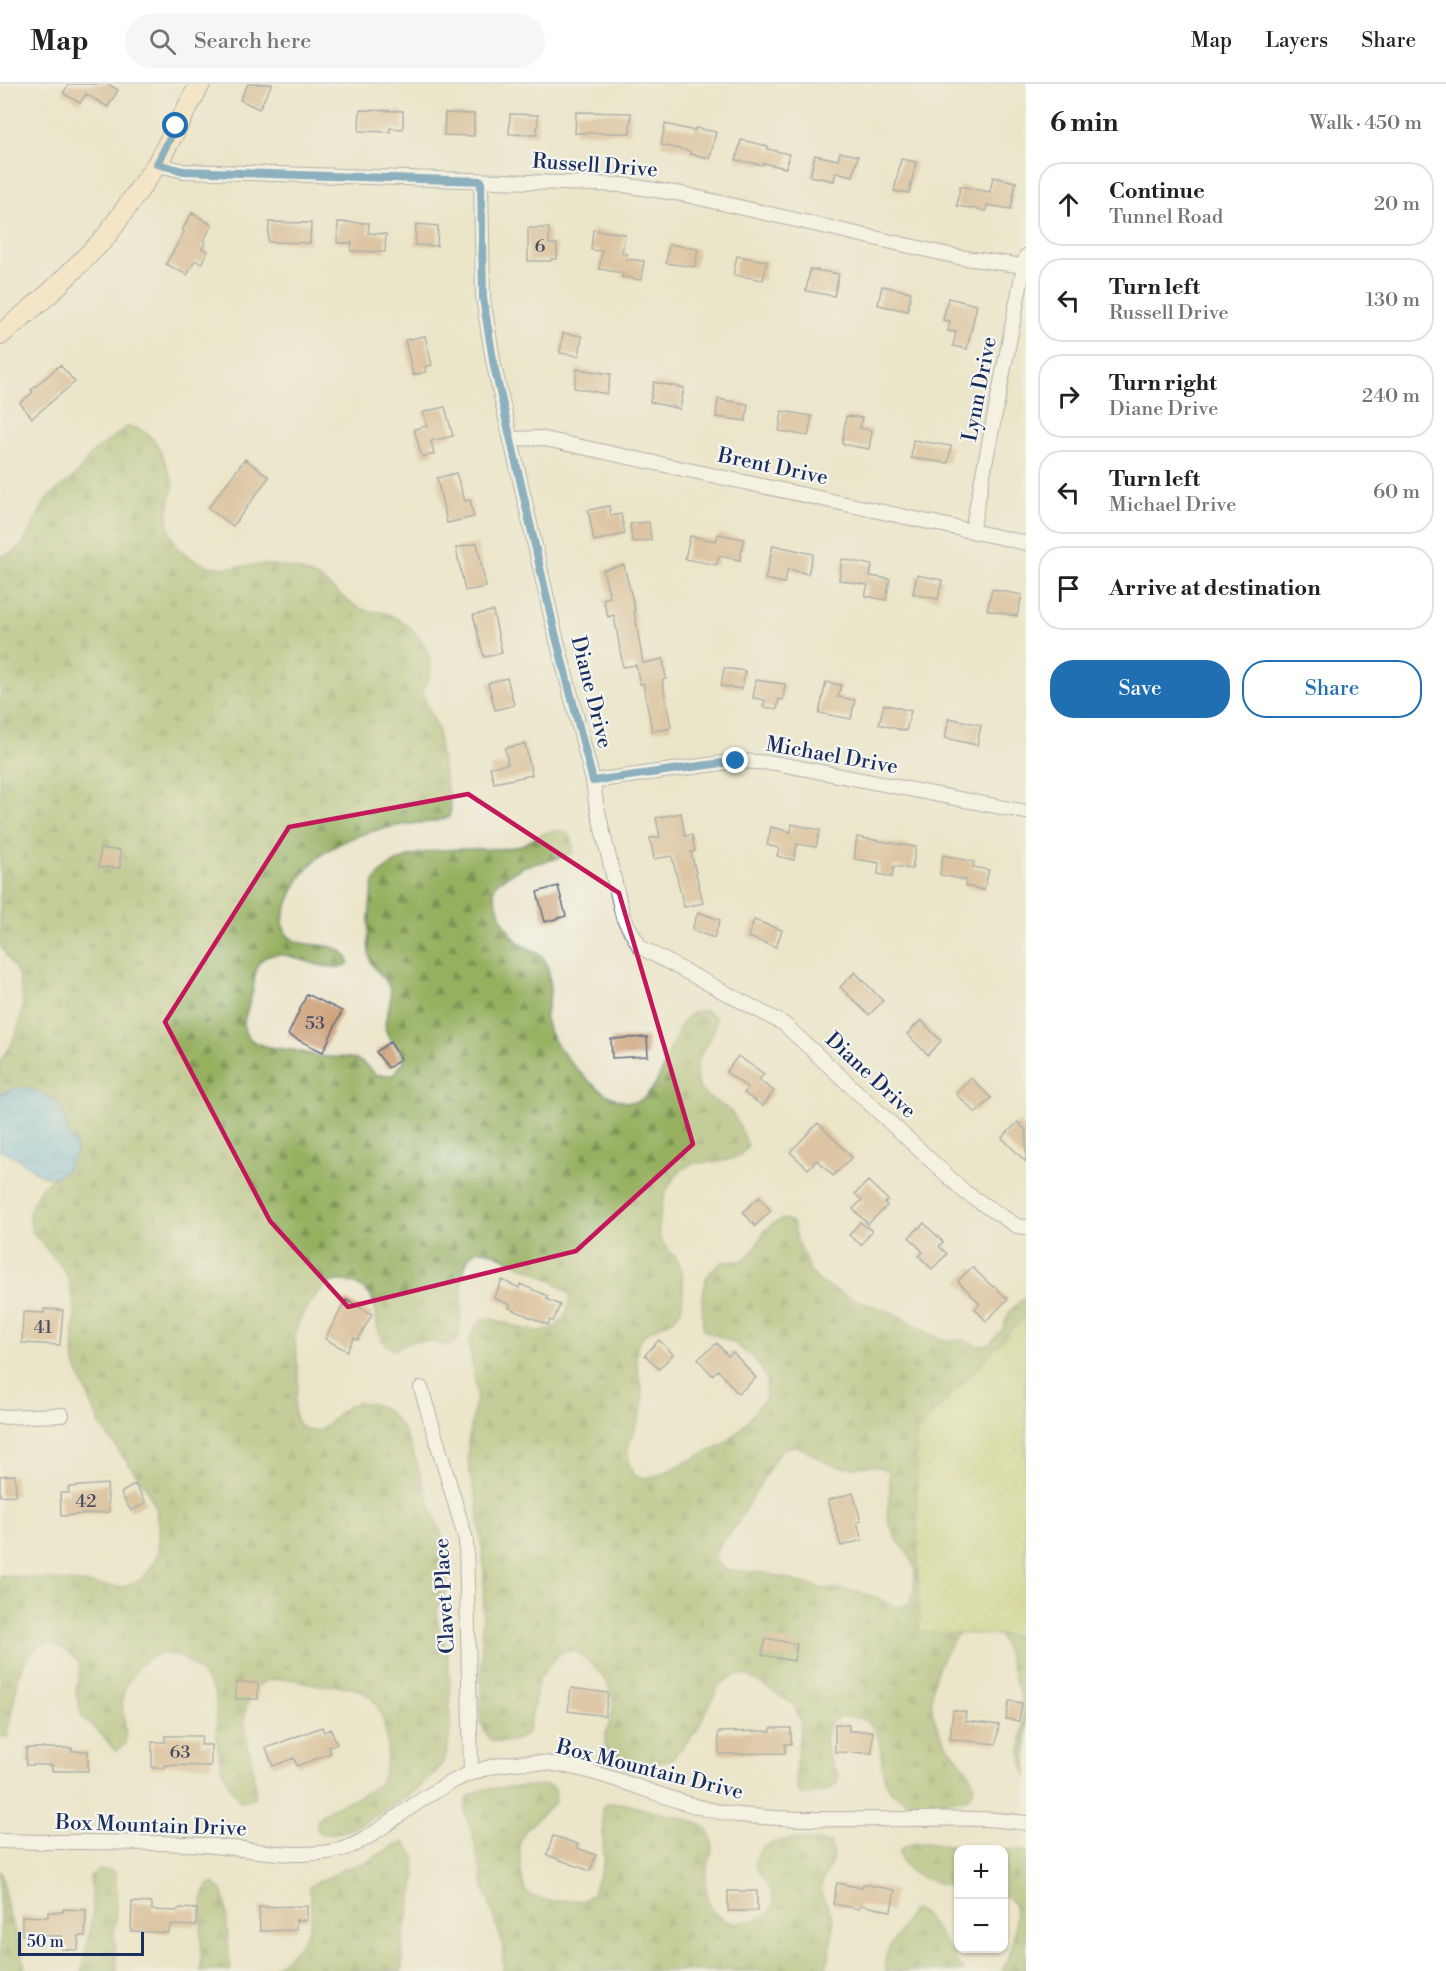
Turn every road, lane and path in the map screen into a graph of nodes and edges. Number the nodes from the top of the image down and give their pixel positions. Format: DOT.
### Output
graph roads {
  1 [pos="200,84"];
  2 [pos="157,164"];
  3 [pos="481,181"];
  4 [pos="1025,261"];
  5 [pos="0,335"];
  6 [pos="511,439"];
  7 [pos="972,530"];
  8 [pos="1026,543"];
  9 [pos="593,781"];
  10 [pos="1026,812"];
  11 [pos="1026,1227"];
  12 [pos="421,1388"];
  13 [pos="62,1415"];
  14 [pos="0,1417"];
  15 [pos="471,1773"];
  16 [pos="1026,1822"];
  17 [pos="0,1841"];
  1 -- 2 [label="main road"];
  2 -- 3 [label="street, Russell Drive"];
  2 -- 5 [label="main road"];
  3 -- 4 [label="street, Russell Drive"];
  3 -- 6 [label="street, Diane Drive"];
  4 -- 7 [label="street, Lynn Drive"];
  6 -- 7 [label="street, Brent Drive"];
  6 -- 9 [label="street, Diane Drive"];
  7 -- 8 [label="street, Brent Drive"];
  9 -- 10 [label="street, Michael Drive"];
  9 -- 11 [label="street, Diane Drive"];
  12 -- 15 [label="street, Clavet Place"];
  13 -- 14 [label="street"];
  15 -- 16 [label="street, Box Mountain Drive"];
  15 -- 17 [label="street, Box Mountain Drive"];
}
